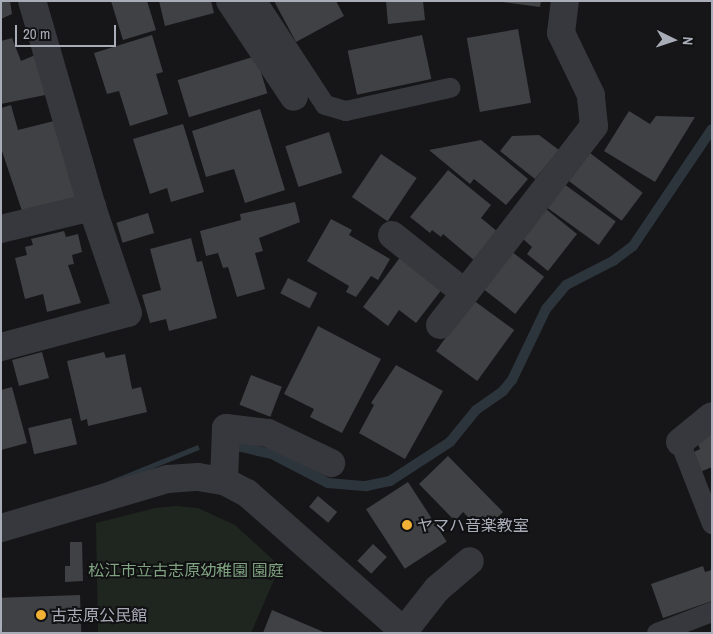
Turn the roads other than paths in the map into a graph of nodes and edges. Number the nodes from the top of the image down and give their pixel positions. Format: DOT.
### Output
graph roads {
  1 [pos="32,1"];
  2 [pos="230,1"];
  3 [pos="257,1"];
  4 [pos="566,1"];
  5 [pos="450,88"];
  6 [pos="294,97"];
  7 [pos="92,206"];
  8 [pos="1,229"];
  9 [pos="392,235"];
  10 [pos="465,292"];
  11 [pos="440,325"];
  12 [pos="1,346"];
  13 [pos="712,416"];
  14 [pos="680,442"];
  15 [pos="331,463"];
  16 [pos="224,481"];
  17 [pos="712,524"];
  18 [pos="1,528"];
  19 [pos="470,561"];
  20 [pos="712,612"];
  21 [pos="405,632"];
  22 [pos="657,633"];
  1 -- 7 [label="street"];
  2 -- 6 [label="street"];
  3 -- 5 [label="lane"];
  4 -- 10 [label="street"];
  7 -- 8 [label="street"];
  7 -- 12 [label="street"];
  9 -- 10 [label="street"];
  10 -- 11 [label="street"];
  13 -- 14 [label="street"];
  14 -- 17 [label="lane"];
  15 -- 16 [label="street"];
  16 -- 18 [label="street"];
  16 -- 21 [label="street"];
  19 -- 21 [label="street"];
  20 -- 22 [label="lane"];
}
